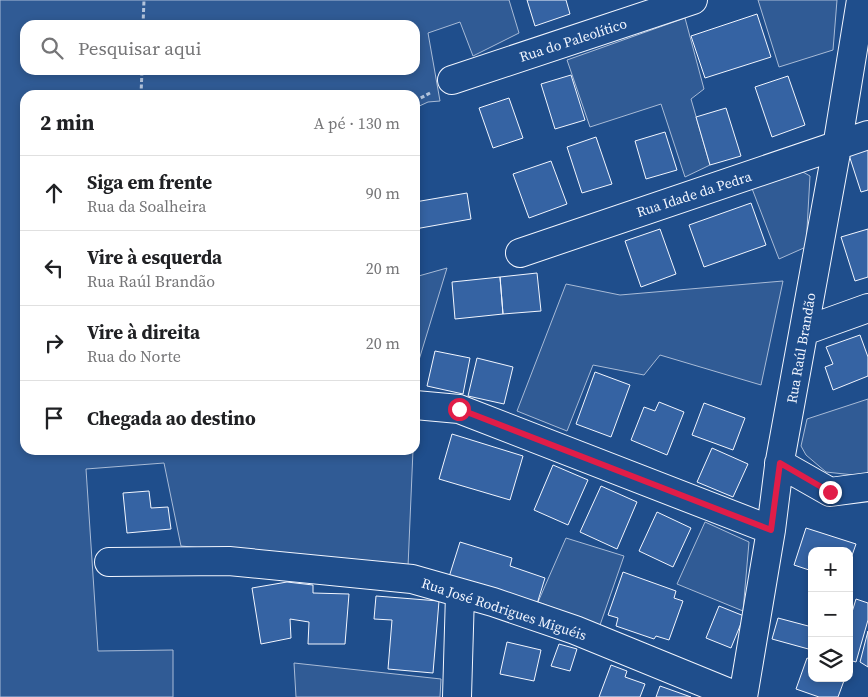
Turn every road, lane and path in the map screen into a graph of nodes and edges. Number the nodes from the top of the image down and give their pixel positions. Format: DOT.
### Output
graph roads {
  1 [pos="144,0"];
  2 [pos="694,0"];
  3 [pos="861,0"];
  4 [pos="143,20"];
  5 [pos="142,75"];
  6 [pos="452,80"];
  7 [pos="141,90"];
  8 [pos="868,135"];
  9 [pos="837,147"];
  10 [pos="520,253"];
  11 [pos="868,308"];
  12 [pos="804,331"];
  13 [pos="420,405"];
  14 [pos="780,463"];
  15 [pos="868,487"];
  16 [pos="771,530"];
  17 [pos="109,562"];
  18 [pos="460,594"];
  19 [pos="457,697"];
  20 [pos="739,697"];
  21 [pos="743,697"];
  1 -- 4 [label="path"];
  2 -- 6 [label="street, Rua do Paleolítico"];
  3 -- 9 [label="street, Rua Raúl Brandão"];
  5 -- 7 [label="path"];
  8 -- 9 [label="street, Rua Idade da Pedra"];
  9 -- 10 [label="street, Rua Idade da Pedra"];
  9 -- 12 [label="street, Rua Raúl Brandão"];
  11 -- 12 [label="street"];
  12 -- 14 [label="street, Rua Raúl Brandão"];
  13 -- 16 [label="street"];
  14 -- 15 [label="street"];
  14 -- 16 [label="street, Rua Raúl Brandão"];
  16 -- 21 [label="street, Rua Raúl Brandão"];
  17 -- 18 [label="street, Rua José Rodrigues Miguéis"];
  18 -- 19 [label="street"];
  18 -- 20 [label="street, Rua José Rodrigues Miguéis"];
}
